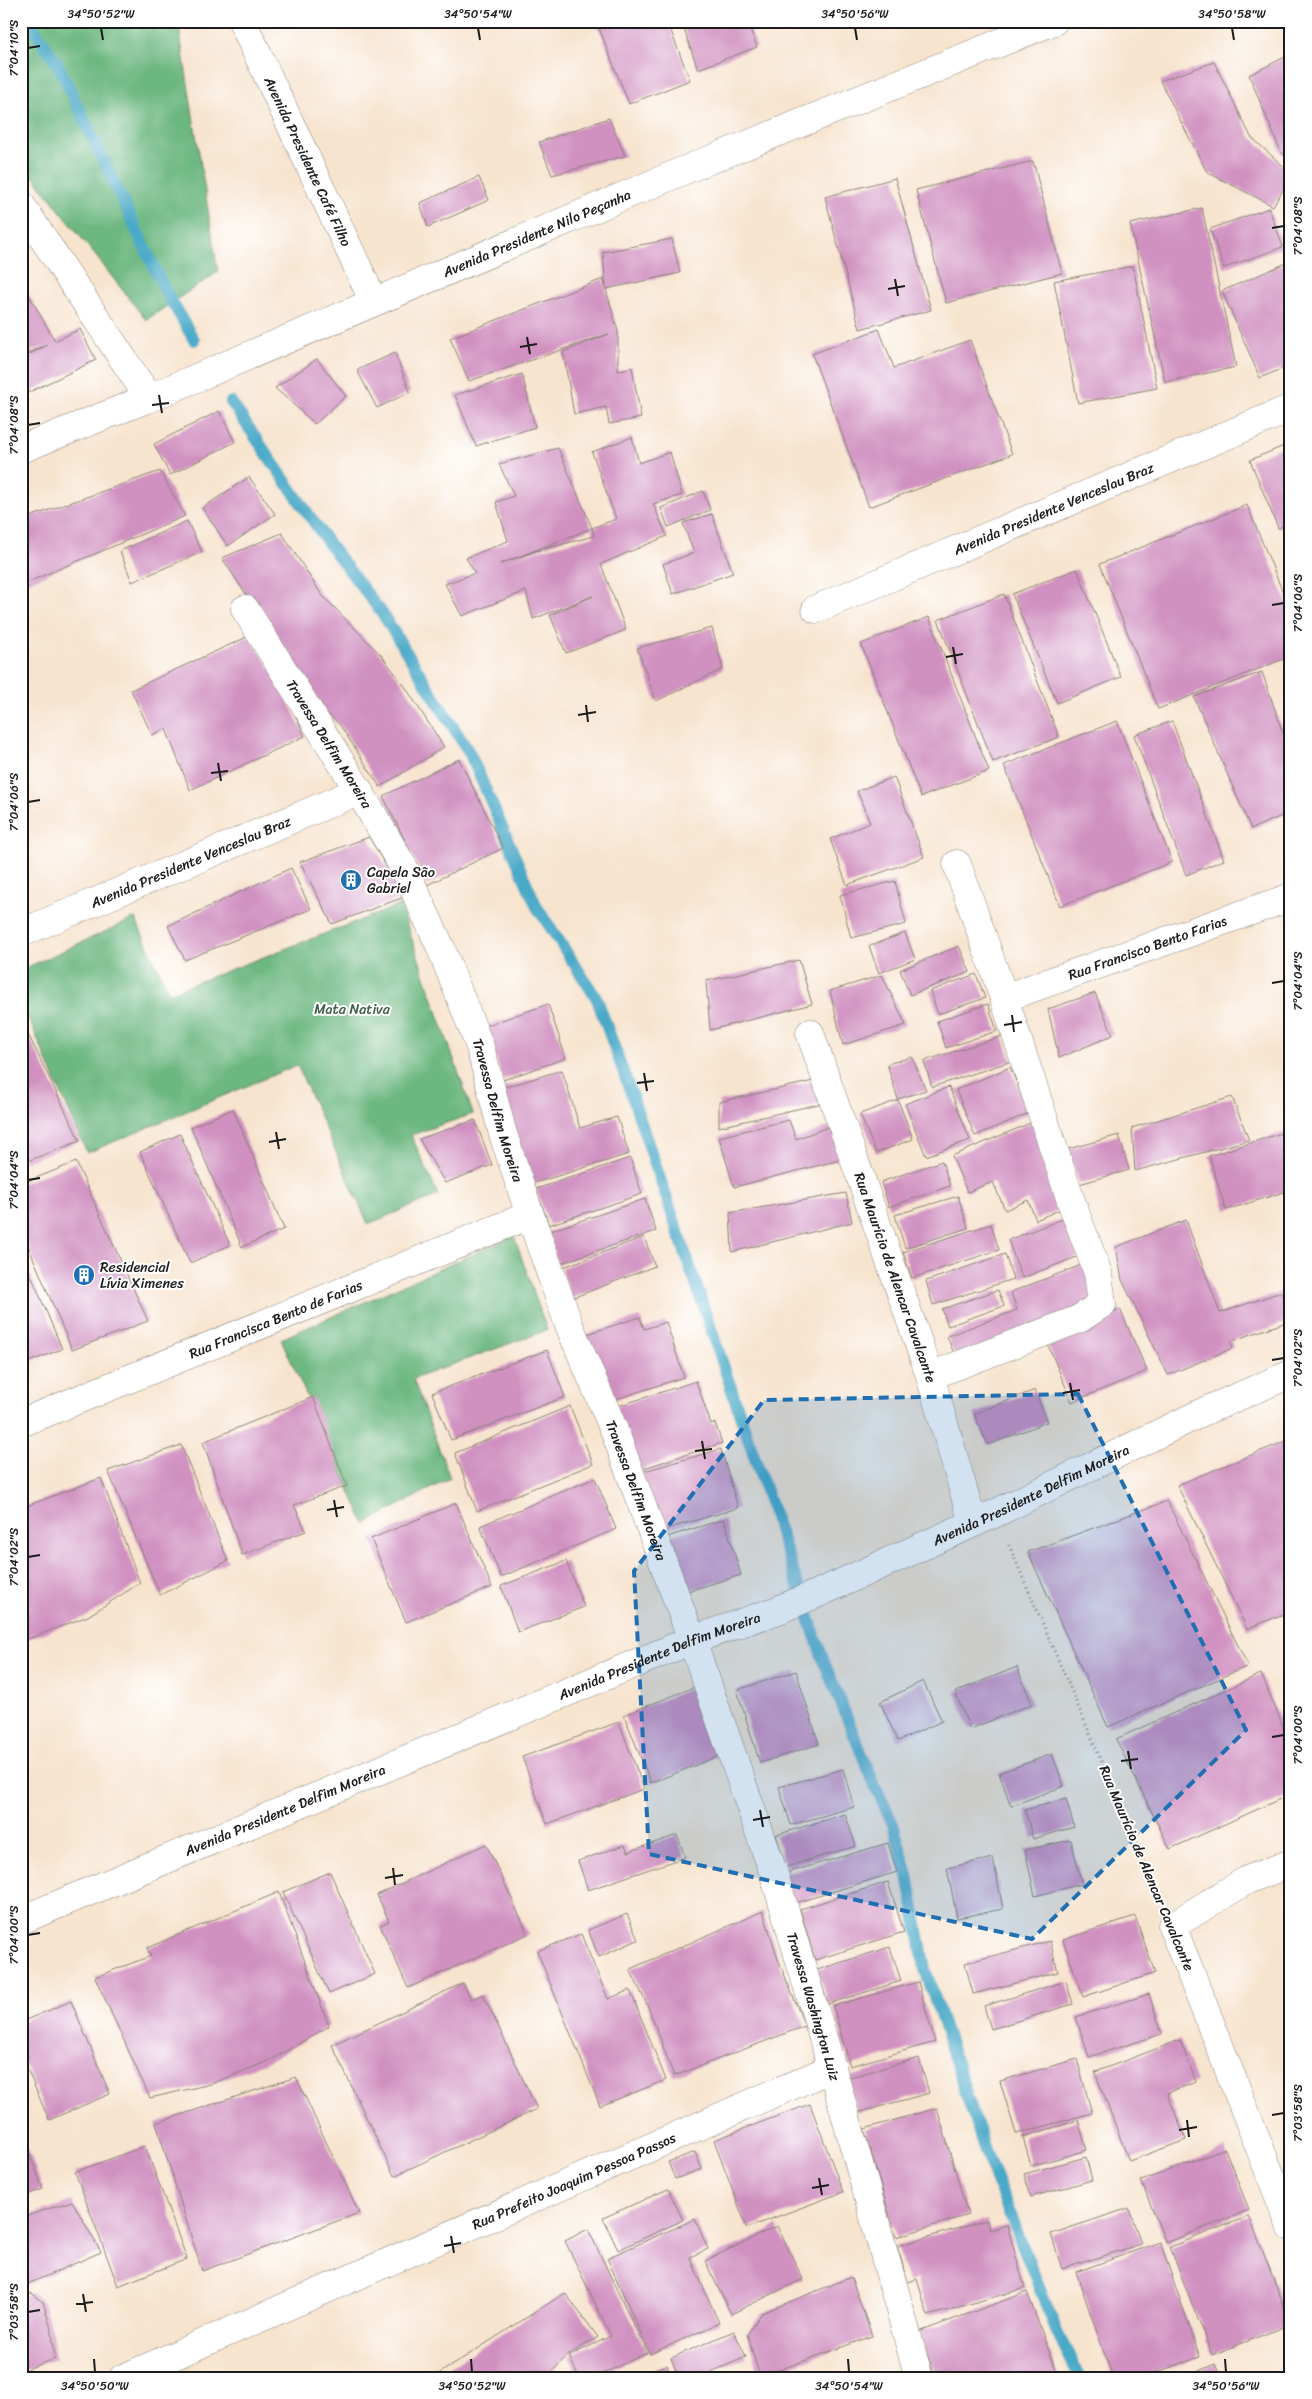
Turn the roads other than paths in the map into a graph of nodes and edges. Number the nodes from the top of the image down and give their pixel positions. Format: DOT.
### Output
graph roads {
  1 [pos="242,21"];
  2 [pos="1054,21"];
  3 [pos="21,205"];
  4 [pos="374,302"];
  5 [pos="149,398"];
  6 [pos="1291,408"];
  7 [pos="21,449"];
  8 [pos="245,608"];
  9 [pos="816,609"];
  10 [pos="359,791"];
  11 [pos="957,864"];
  12 [pos="1291,897"];
  13 [pos="21,933"];
  14 [pos="1004,998"];
  15 [pos="810,1033"];
  16 [pos="530,1216"];
  17 [pos="1291,1374"];
  18 [pos="930,1376"];
  19 [pos="21,1424"];
  20 [pos="984,1518"];
  21 [pos="692,1640"];
  22 [pos="1291,1863"];
  23 [pos="21,1920"];
  24 [pos="832,2068"];
  25 [pos="1291,2227"];
  26 [pos="123,2378"];
  27 [pos="918,2378"];
  1 -- 4 [label="street, Avenida Presidente Café Filho"];
  2 -- 4 [label="street, Avenida Presidente Nilo Peçanha"];
  3 -- 5 [label="street"];
  4 -- 5 [label="street, Avenida Presidente Nilo Peçanha"];
  5 -- 7 [label="street, Avenida Presidente Nilo Peçanha"];
  6 -- 9 [label="street, Avenida Presidente Venceslau Braz"];
  8 -- 10 [label="street, Travessa Delfim Moreira"];
  10 -- 13 [label="street, Avenida Presidente Venceslau Braz"];
  10 -- 16 [label="street, Travessa Delfim Moreira"];
  11 -- 14 [label="street"];
  12 -- 14 [label="street, Rua Francisco Bento Farias"];
  14 -- 18 [label="street"];
  15 -- 18 [label="street, Rua Maurício de Alencar Cavalcante"];
  16 -- 19 [label="street, Rua Francisca Bento de Farias"];
  16 -- 21 [label="street, Travessa Delfim Moreira"];
  17 -- 20 [label="street, Avenida Presidente Delfim Moreira"];
  18 -- 20 [label="street, Rua Maurício de Alencar Cavalcante"];
  20 -- 21 [label="street, Avenida Presidente Delfim Moreira"];
  21 -- 23 [label="street, Avenida Presidente Delfim Moreira"];
  21 -- 24 [label="street, Travessa Washington Luiz"];
  22 -- 25 [label="street, Rua Maurício de Alencar Cavalcante"];
  24 -- 26 [label="street, Rua Prefeito Joaquim Pessoa Passos"];
  24 -- 27 [label="street, Travessa Washington Luiz"];
}
